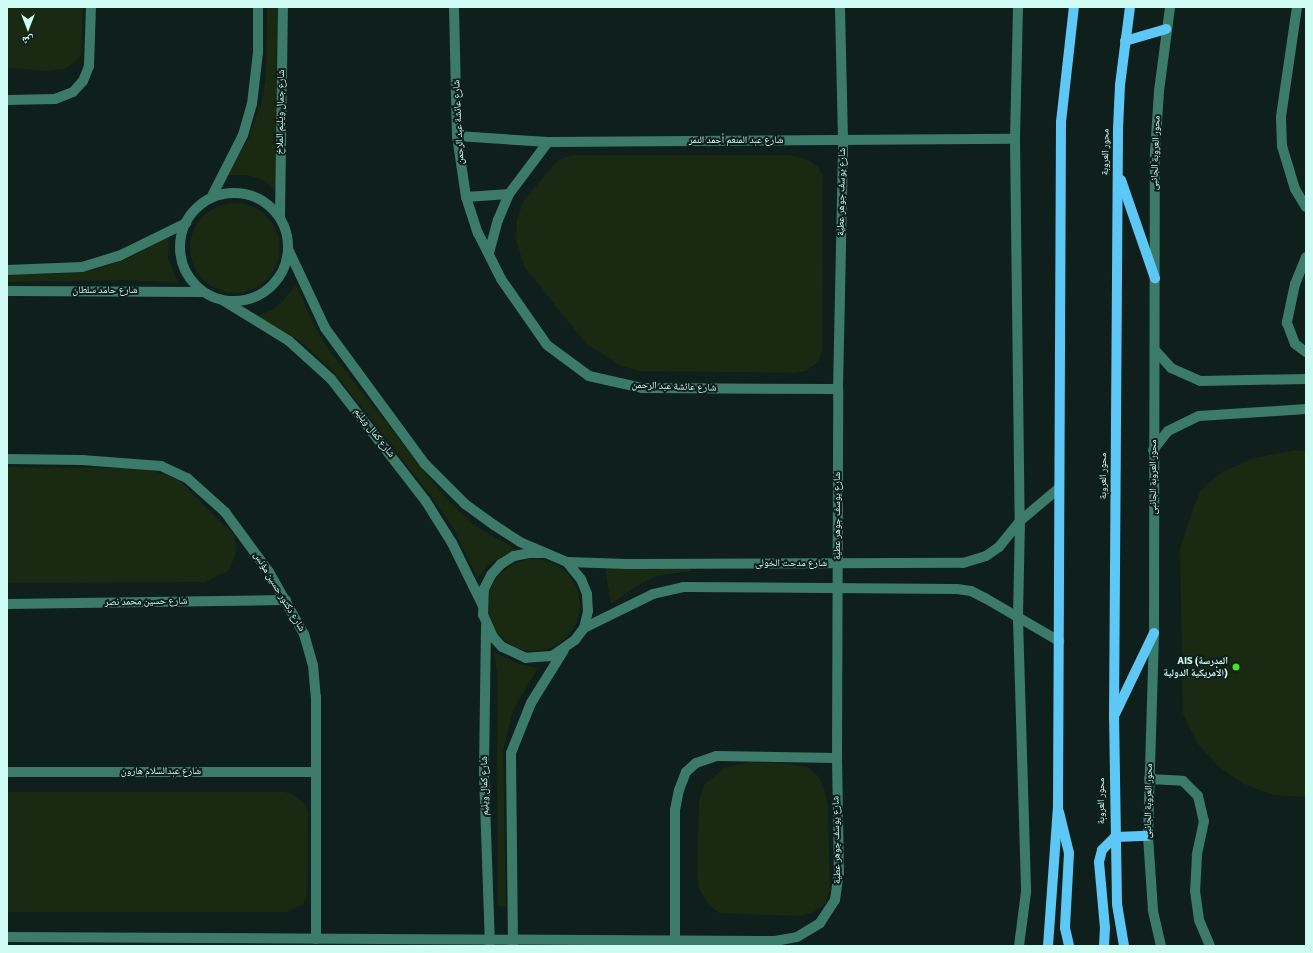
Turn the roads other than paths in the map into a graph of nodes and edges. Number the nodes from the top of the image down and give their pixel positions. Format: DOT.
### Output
graph roads {
  1 [pos="91,7"];
  2 [pos="258,7"];
  3 [pos="283,7"];
  4 [pos="454,7"];
  5 [pos="840,7"];
  6 [pos="1018,7"];
  7 [pos="1074,7"];
  8 [pos="1130,7"];
  9 [pos="1170,7"];
  10 [pos="1297,7"];
  11 [pos="1166,29"];
  12 [pos="1124,42"];
  13 [pos="7,100"];
  14 [pos="457,136"];
  15 [pos="1015,139"];
  16 [pos="843,140"];
  17 [pos="548,142"];
  18 [pos="1118,173"];
  19 [pos="509,194"];
  20 [pos="466,197"];
  21 [pos="211,198"];
  22 [pos="1306,207"];
  23 [pos="280,217"];
  24 [pos="186,222"];
  25 [pos="289,251"];
  26 [pos="489,253"];
  27 [pos="1306,257"];
  28 [pos="7,270"];
  29 [pos="1155,278"];
  30 [pos="7,291"];
  31 [pos="203,292"];
  32 [pos="224,301"];
  33 [pos="1155,350"];
  34 [pos="1306,352"];
  35 [pos="1306,379"];
  36 [pos="838,389"];
  37 [pos="1306,409"];
  38 [pos="1153,450"];
  39 [pos="7,459"];
  40 [pos="1059,488"];
  41 [pos="1020,521"];
  42 [pos="544,553"];
  43 [pos="567,562"];
  44 [pos="839,564"];
  45 [pos="838,587"];
  46 [pos="286,600"];
  47 [pos="7,604"];
  48 [pos="482,604"];
  49 [pos="1018,619"];
  50 [pos="486,626"];
  51 [pos="584,628"];
  52 [pos="1154,633"];
  53 [pos="1059,641"];
  54 [pos="564,650"];
  55 [pos="1114,718"];
  56 [pos="837,758"];
  57 [pos="7,772"];
  58 [pos="315,772"];
  59 [pos="1149,779"];
  60 [pos="1058,808"];
  61 [pos="1148,836"];
  62 [pos="1115,837"];
  63 [pos="7,937"];
  64 [pos="316,939"];
  65 [pos="675,940"];
  66 [pos="490,943"];
  67 [pos="513,943"];
  68 [pos="1019,946"];
  69 [pos="1048,946"];
  70 [pos="1069,946"];
  71 [pos="1104,946"];
  72 [pos="1124,946"];
  73 [pos="1161,946"];
  74 [pos="1210,946"];
  1 -- 13 [label="street"];
  2 -- 21 [label="street"];
  3 -- 23 [label="street, شارع جمال ويليم الملاخ"];
  4 -- 14 [label="street, شارع عائشة عبد الرحمن"];
  5 -- 16 [label="street, شارع يوسف جوهر عطية"];
  6 -- 15 [label="street"];
  7 -- 40 [label="main road"];
  8 -- 12 [label="main road, محور العروبة"];
  9 -- 11 [label="street, محور العروبة الجانبى"];
  10 -- 22 [label="street"];
  11 -- 12 [label="main road"];
  11 -- 29 [label="street, محور العروبة الجانبى"];
  12 -- 18 [label="main road, محور العروبة"];
  14 -- 17 [label="street, شارع عبد المنعم أحمد النمر"];
  14 -- 20 [label="street, شارع عائشة عبد الرحمن"];
  15 -- 16 [label="street, شارع عبد المنعم أحمد النمر"];
  15 -- 41 [label="street"];
  16 -- 17 [label="street, شارع عبد المنعم أحمد النمر"];
  16 -- 36 [label="street, شارع يوسف جوهر عطية"];
  17 -- 19 [label="street"];
  18 -- 29 [label="main road"];
  18 -- 55 [label="main road, محور العروبة"];
  19 -- 20 [label="street"];
  19 -- 26 [label="street"];
  20 -- 26 [label="street, شارع عائشة عبد الرحمن"];
  21 -- 23 [label="street"];
  21 -- 24 [label="street"];
  23 -- 25 [label="street"];
  24 -- 28 [label="street"];
  24 -- 31 [label="street"];
  25 -- 32 [label="street"];
  25 -- 42 [label="street, شارع كمال ويليم"];
  26 -- 36 [label="street, شارع عائشة عبد الرحمن"];
  27 -- 34 [label="street"];
  29 -- 33 [label="street, محور العروبة الجانبى"];
  30 -- 31 [label="street, شارع حامد سلطان"];
  31 -- 32 [label="street"];
  32 -- 48 [label="street, شارع كمال ويليم"];
  33 -- 35 [label="street"];
  33 -- 38 [label="street, محور العروبة الجانبى"];
  36 -- 44 [label="street, شارع يوسف جوهر عطية"];
  37 -- 38 [label="street"];
  38 -- 52 [label="street, محور العروبة الجانبى"];
  39 -- 46 [label="street, شارع دكتور حسين مؤنس"];
  40 -- 41 [label="street, شارع مدحت الخولى"];
  40 -- 53 [label="main road"];
  41 -- 44 [label="street, شارع مدحت الخولى"];
  41 -- 49 [label="street"];
  42 -- 43 [label="street"];
  42 -- 48 [label="street"];
  43 -- 44 [label="street, شارع مدحت الخولى"];
  43 -- 51 [label="street"];
  44 -- 45 [label="street, شارع يوسف جوهر عطية"];
  45 -- 49 [label="street"];
  45 -- 51 [label="street"];
  45 -- 56 [label="street, شارع يوسف جوهر عطية"];
  46 -- 47 [label="street, شارع حسين محمد نصر"];
  46 -- 58 [label="street, شارع دكتور حسين مؤنس"];
  48 -- 50 [label="street"];
  49 -- 53 [label="street"];
  49 -- 68 [label="street"];
  50 -- 54 [label="street"];
  50 -- 66 [label="street, شارع كمال ويليم"];
  51 -- 54 [label="street"];
  52 -- 55 [label="main road"];
  52 -- 59 [label="street, محور العروبة الجانبى"];
  53 -- 60 [label="main road"];
  54 -- 67 [label="street"];
  55 -- 62 [label="main road, محور العروبة"];
  56 -- 65 [label="street, شارع يوسف جوهر عطية"];
  56 -- 65 [label="street"];
  57 -- 58 [label="street, شارع عبدالسلام هارون"];
  58 -- 64 [label="street, شارع دكتور حسين مؤنس"];
  59 -- 61 [label="street, محور العروبة الجانبى"];
  59 -- 74 [label="street"];
  60 -- 69 [label="main road"];
  60 -- 70 [label="main road"];
  61 -- 62 [label="main road"];
  61 -- 73 [label="street, محور العروبة الجانبى"];
  62 -- 71 [label="main road"];
  62 -- 72 [label="main road, محور العروبة"];
  63 -- 64 [label="street, شارع يوسف جوهر عطية"];
  64 -- 66 [label="street, شارع يوسف جوهر عطية"];
  65 -- 67 [label="street, شارع يوسف جوهر عطية"];
  66 -- 67 [label="street, شارع يوسف جوهر عطية"];
}
